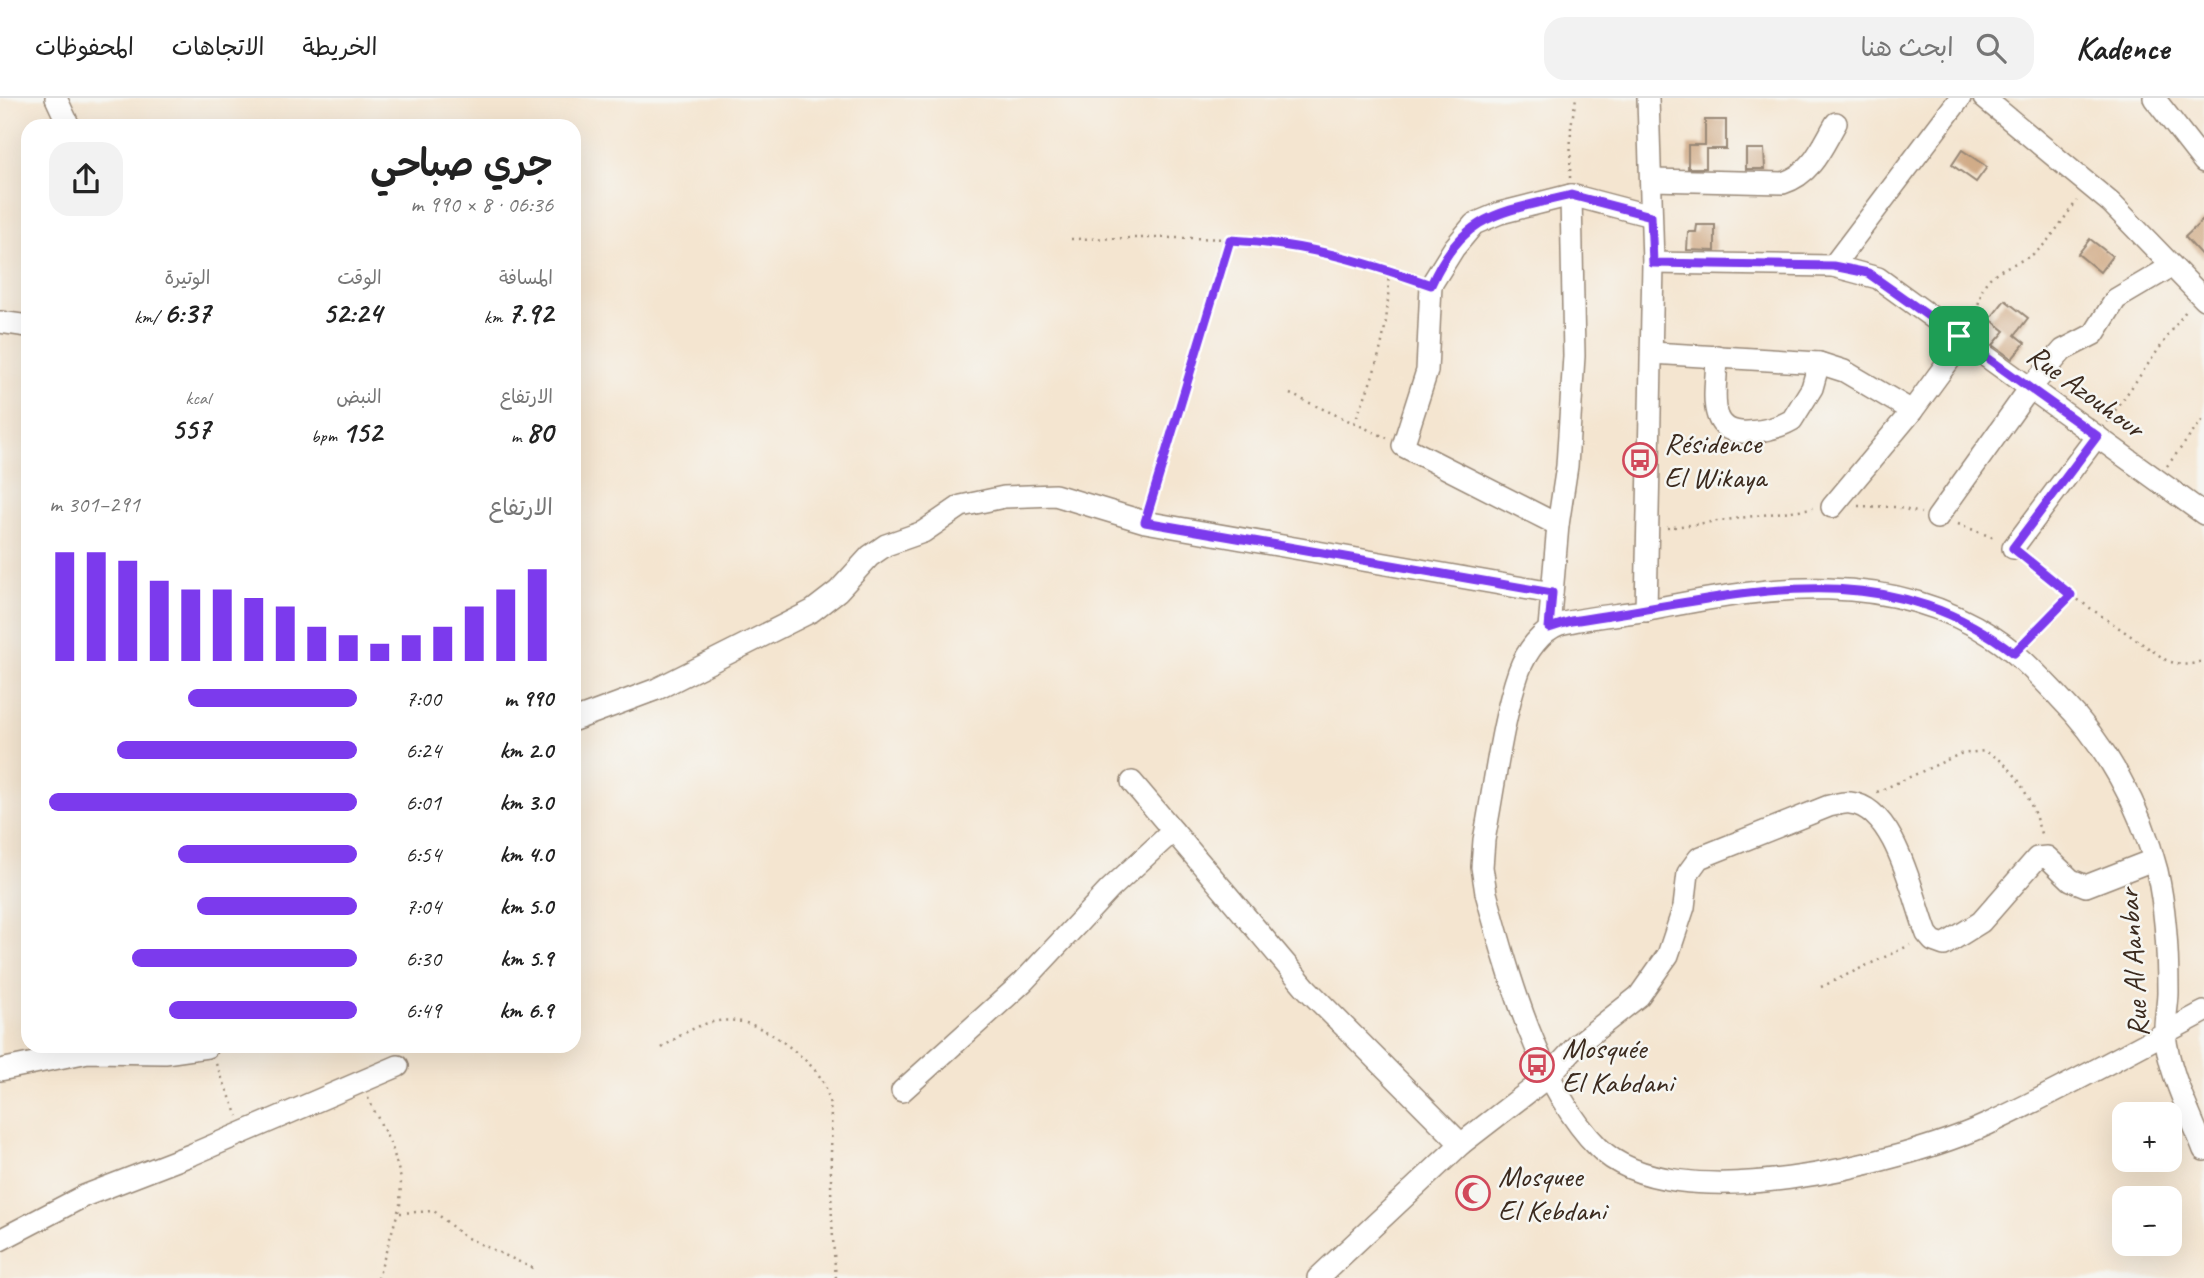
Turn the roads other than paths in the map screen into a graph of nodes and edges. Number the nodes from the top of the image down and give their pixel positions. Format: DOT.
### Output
graph roads {
  1 [pos="56,98"];
  2 [pos="1648,98"];
  3 [pos="1960,98"];
  4 [pos="1984,98"];
  5 [pos="2154,98"];
  6 [pos="66,119"];
  7 [pos="1836,123"];
  8 [pos="2204,162"];
  9 [pos="1651,180"];
  10 [pos="1571,195"];
  11 [pos="1651,216"];
  12 [pos="1653,263"];
  13 [pos="1833,266"];
  14 [pos="2172,266"];
  15 [pos="2201,296"];
  16 [pos="0,322"];
  17 [pos="21,325"];
  18 [pos="1962,338"];
  19 [pos="1652,353"];
  20 [pos="1717,356"];
  21 [pos="1819,363"];
  22 [pos="2030,388"];
  23 [pos="1912,411"];
  24 [pos="2097,436"];
  25 [pos="1832,507"];
  26 [pos="2204,514"];
  27 [pos="1937,518"];
  28 [pos="1558,525"];
  29 [pos="2013,548"];
  30 [pos="1552,593"];
  31 [pos="1646,611"];
  32 [pos="1549,628"];
  33 [pos="581,717"];
  34 [pos="1132,782"];
  35 [pos="1173,831"];
  36 [pos="2153,860"];
  37 [pos="2204,1012"];
  38 [pos="2165,1033"];
  39 [pos="83,1053"];
  40 [pos="398,1066"];
  41 [pos="0,1070"];
  42 [pos="1549,1076"];
  43 [pos="902,1091"];
  44 [pos="1461,1144"];
  45 [pos="2204,1150"];
  46 [pos="0,1240"];
  47 [pos="1318,1278"];
  1 -- 6 [label="street"];
  2 -- 9 [label="street"];
  3 -- 13 [label="street"];
  4 -- 14 [label="street"];
  5 -- 8 [label="street"];
  7 -- 9 [label="street"];
  9 -- 11 [label="street"];
  10 -- 11 [label="street"];
  10 -- 28 [label="street"];
  10 -- 28 [label="street"];
  11 -- 12 [label="street"];
  12 -- 13 [label="street, Rue Azouhour"];
  12 -- 19 [label="street"];
  13 -- 18 [label="street, Rue Azouhour"];
  14 -- 15 [label="street"];
  14 -- 22 [label="street"];
  16 -- 17 [label="street"];
  18 -- 22 [label="street, Rue Azouhour"];
  18 -- 23 [label="street"];
  19 -- 20 [label="street"];
  19 -- 31 [label="street"];
  20 -- 21 [label="street"];
  20 -- 21 [label="street"];
  21 -- 23 [label="street"];
  22 -- 24 [label="street, Rue Azouhour"];
  22 -- 27 [label="street"];
  23 -- 25 [label="street"];
  24 -- 26 [label="street, Rue Azouhour"];
  24 -- 29 [label="street"];
  28 -- 30 [label="street"];
  30 -- 32 [label="street"];
  30 -- 33 [label="street"];
  31 -- 32 [label="street, Rue Al Aanbar"];
  31 -- 36 [label="street, Rue Al Aanbar"];
  32 -- 42 [label="street"];
  34 -- 35 [label="street"];
  35 -- 43 [label="street"];
  35 -- 44 [label="street"];
  36 -- 38 [label="street, Rue Al Aanbar"];
  36 -- 42 [label="street"];
  37 -- 38 [label="street"];
  38 -- 42 [label="street"];
  38 -- 45 [label="street, Rue Al Aanbar"];
  39 -- 41 [label="street"];
  40 -- 46 [label="street"];
  42 -- 44 [label="street"];
  44 -- 47 [label="street"];
}
